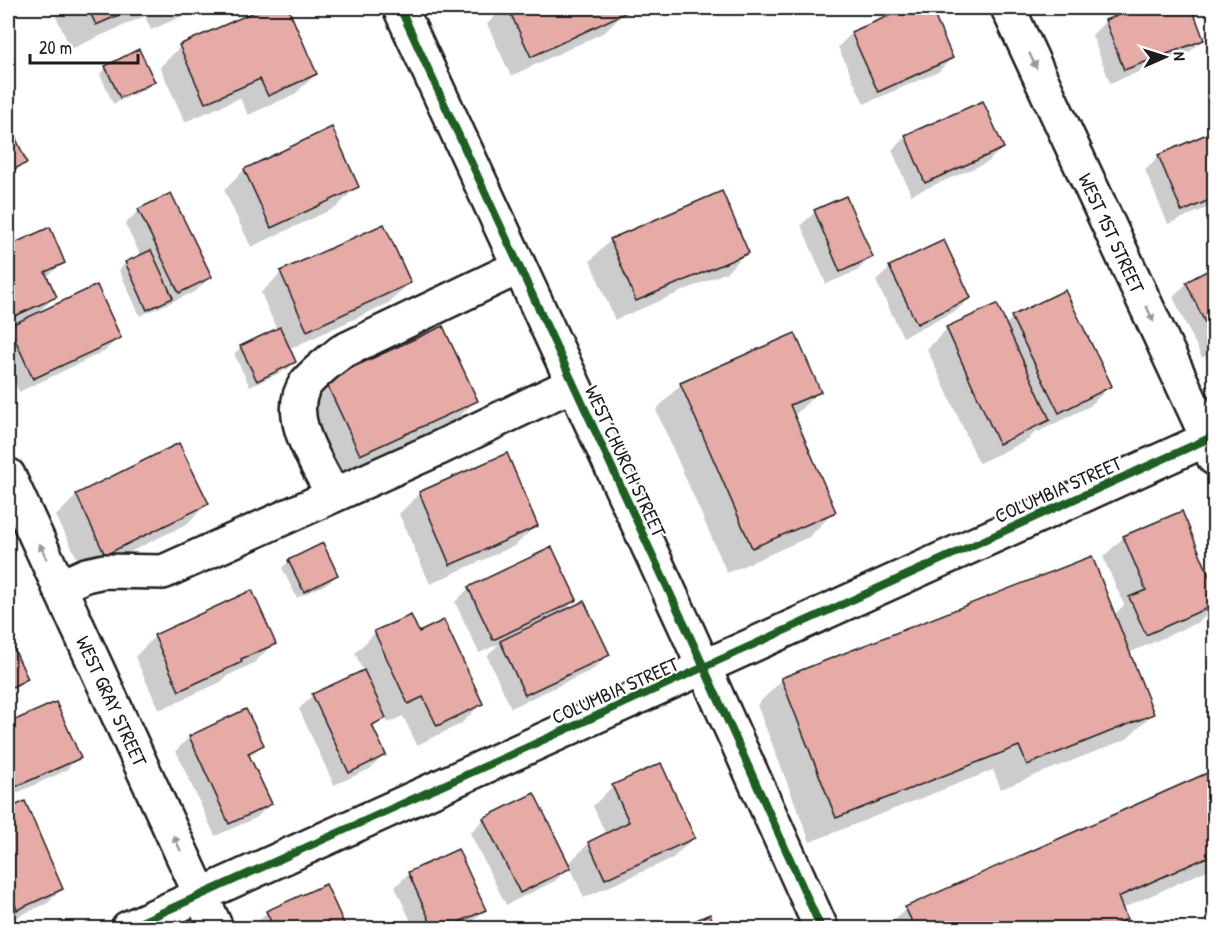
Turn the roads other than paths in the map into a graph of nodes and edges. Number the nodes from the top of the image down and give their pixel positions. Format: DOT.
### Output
graph roads {
  1 [pos="400,8"];
  2 [pos="1008,8"];
  3 [pos="519,267"];
  4 [pos="573,384"];
  5 [pos="1212,444"];
  6 [pos="8,475"];
  7 [pos="333,495"];
  8 [pos="59,587"];
  9 [pos="704,668"];
  10 [pos="201,896"];
  11 [pos="128,928"];
  12 [pos="216,928"];
  13 [pos="821,928"];
  1 -- 3 [label="street, WEST CHURCH STREET"];
  2 -- 5 [label="street, WEST 1ST STREET, one-way"];
  3 -- 4 [label="street, WEST CHURCH STREET"];
  3 -- 7 [label="street"];
  4 -- 7 [label="street"];
  4 -- 9 [label="street, WEST CHURCH STREET"];
  5 -- 9 [label="street, COLUMBIA STREET"];
  8 -- 6 [label="street, WEST GRAY STREET, one-way"];
  7 -- 8 [label="street"];
  10 -- 8 [label="street, WEST GRAY STREET, one-way"];
  9 -- 10 [label="street, COLUMBIA STREET"];
  9 -- 13 [label="street, WEST CHURCH STREET"];
  10 -- 11 [label="street, COLUMBIA STREET"];
  10 -- 12 [label="street, WEST GRAY STREET"];
}
